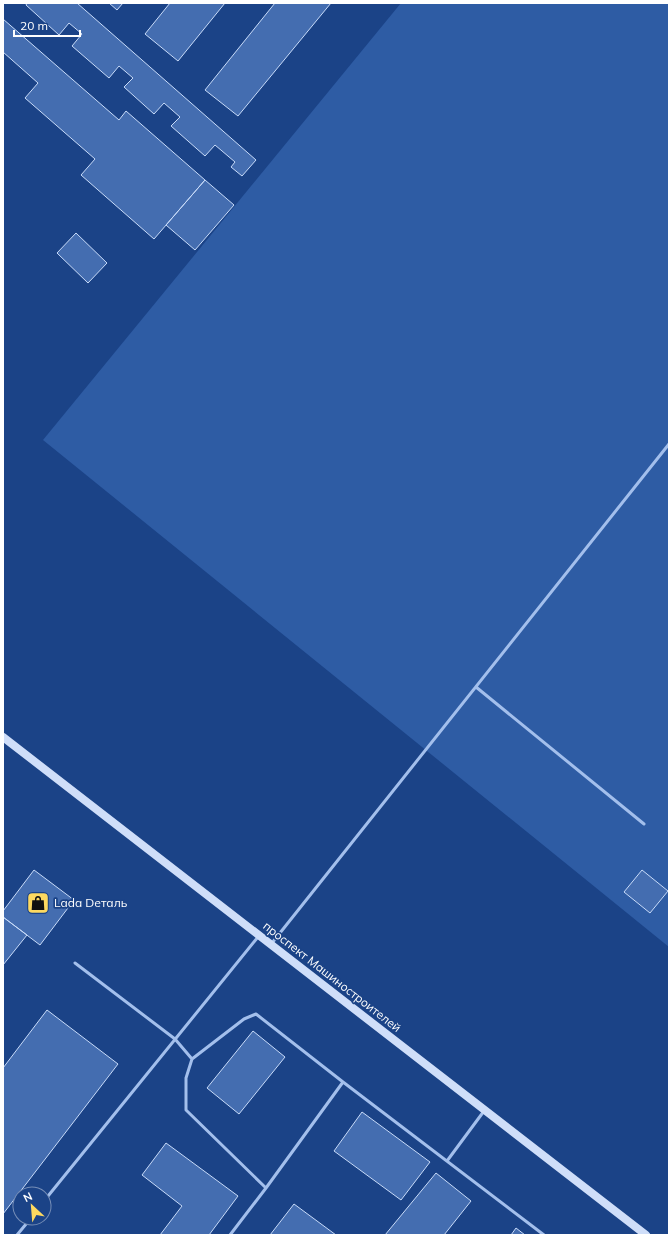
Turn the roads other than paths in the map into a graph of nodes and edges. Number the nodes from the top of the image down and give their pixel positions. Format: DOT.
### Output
graph roads {
  1 [pos="669,444"];
  2 [pos="476,687"];
  3 [pos="3,737"];
  4 [pos="644,824"];
  5 [pos="259,936"];
  6 [pos="271,945"];
  7 [pos="75,963"];
  8 [pos="175,1039"];
  9 [pos="192,1059"];
  10 [pos="343,1082"];
  11 [pos="485,1110"];
  12 [pos="447,1161"];
  13 [pos="266,1188"];
  14 [pos="52,1191"];
  15 [pos="24,1226"];
  16 [pos="17,1235"];
  17 [pos="230,1235"];
  18 [pos="544,1235"];
  19 [pos="646,1235"];
  1 -- 2 [label="lane"];
  2 -- 4 [label="lane"];
  2 -- 6 [label="lane"];
  3 -- 5 [label="main road, проспект Машиностроителей"];
  5 -- 6 [label="main road, проспект Машиностроителей"];
  5 -- 8 [label="lane"];
  6 -- 11 [label="main road, проспект Машиностроителей"];
  7 -- 8 [label="lane"];
  8 -- 9 [label="lane"];
  8 -- 14 [label="lane"];
  9 -- 10 [label="lane"];
  9 -- 13 [label="lane"];
  10 -- 12 [label="lane"];
  10 -- 13 [label="lane"];
  11 -- 12 [label="lane"];
  11 -- 19 [label="main road, проспект Машиностроителей"];
  12 -- 18 [label="lane"];
  13 -- 17 [label="lane"];
  15 -- 16 [label="lane"];
}
